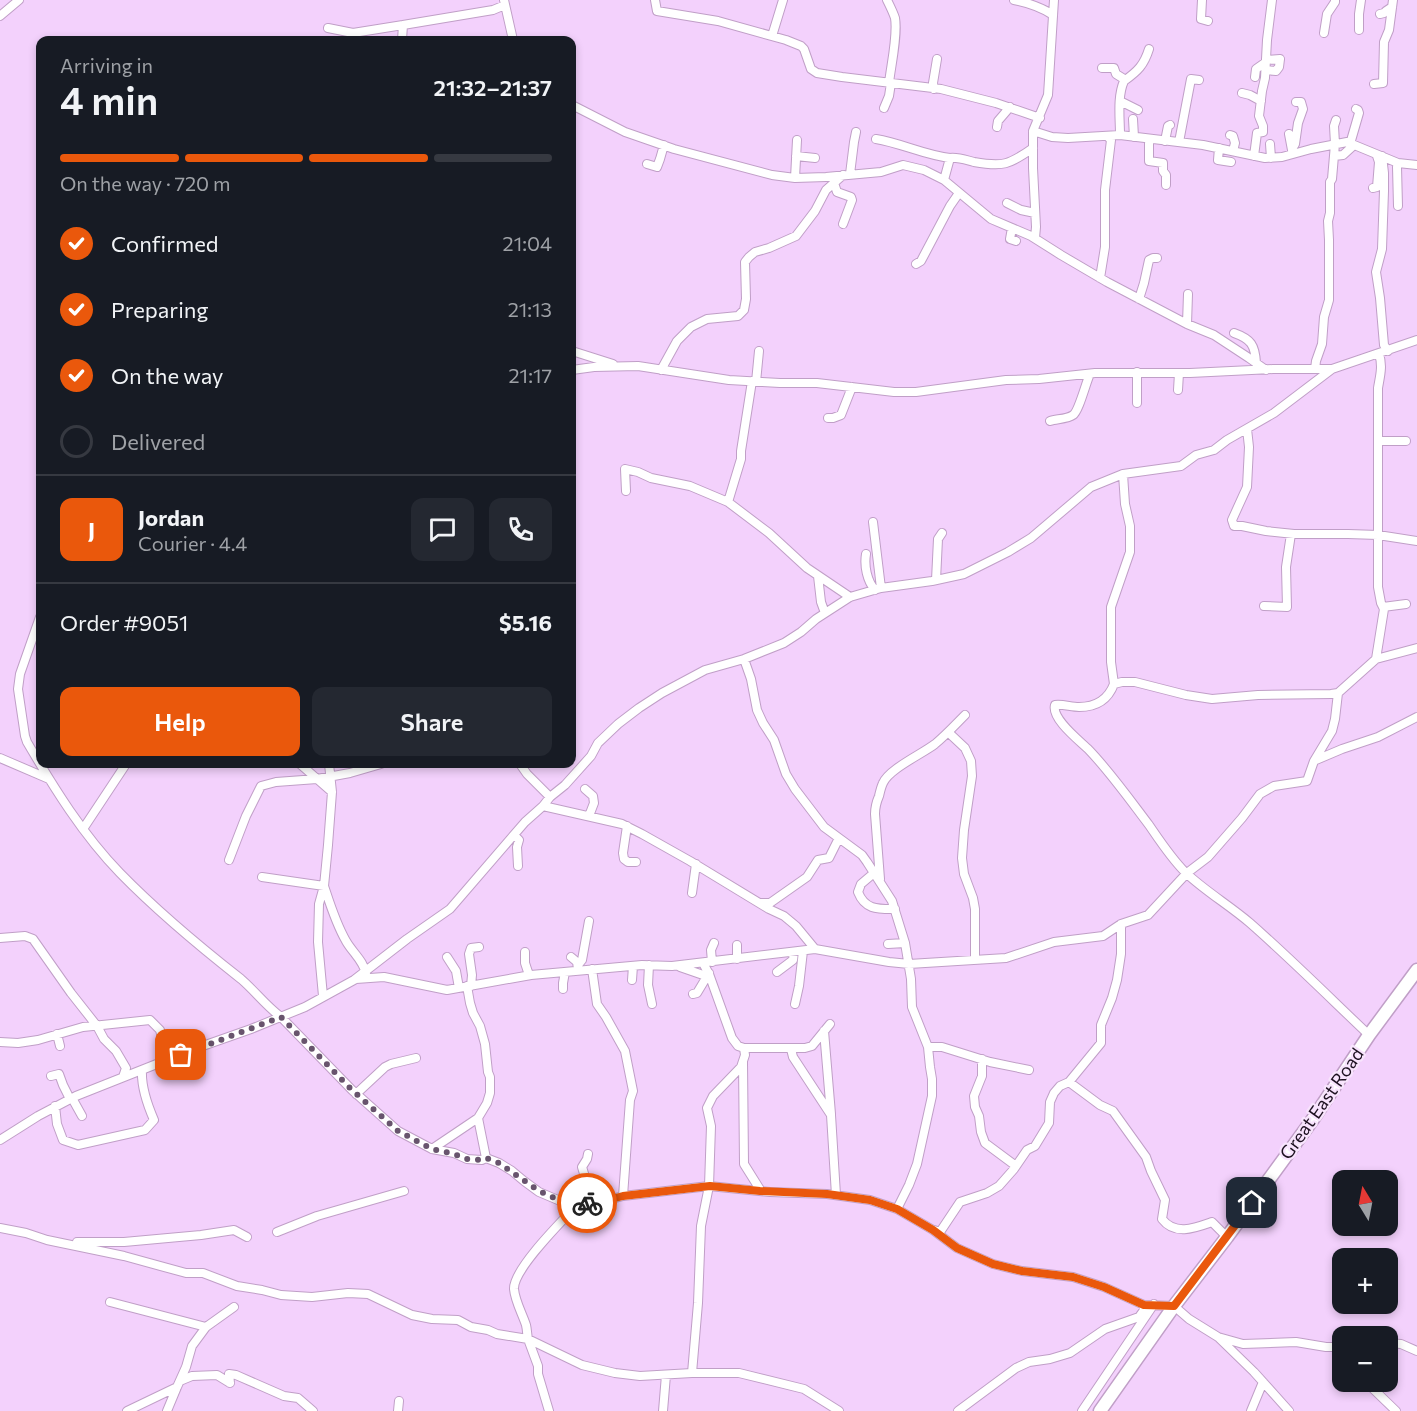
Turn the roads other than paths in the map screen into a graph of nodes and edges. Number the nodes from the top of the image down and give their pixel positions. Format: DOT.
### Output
graph roads {
  1 [pos="19,0"];
  2 [pos="655,0"];
  3 [pos="783,0"];
  4 [pos="887,0"];
  5 [pos="1014,0"];
  6 [pos="1054,0"];
  7 [pos="1202,0"];
  8 [pos="1272,0"];
  9 [pos="1335,0"];
  10 [pos="1361,0"];
  11 [pos="505,3"];
  12 [pos="1392,4"];
  13 [pos="1380,14"];
  14 [pos="1053,15"];
  15 [pos="0,16"];
  16 [pos="1208,21"];
  17 [pos="403,25"];
  18 [pos="327,28"];
  19 [pos="1359,30"];
  20 [pos="1324,33"];
  21 [pos="402,36"];
  22 [pos="512,36"];
  23 [pos="772,36"];
  24 [pos="1149,49"];
  25 [pos="937,59"];
  26 [pos="1266,64"];
  27 [pos="1102,68"];
  28 [pos="1255,77"];
  29 [pos="1200,80"];
  30 [pos="1124,81"];
  31 [pos="890,83"];
  32 [pos="1374,84"];
  33 [pos="934,89"];
  34 [pos="1242,93"];
  35 [pos="1120,101"];
  36 [pos="1261,101"];
  37 [pos="1296,102"];
  38 [pos="576,107"];
  39 [pos="1010,107"];
  40 [pos="884,108"];
  41 [pos="1138,110"];
  42 [pos="1356,110"];
  43 [pos="1040,118"];
  44 [pos="1133,119"];
  45 [pos="1336,120"];
  46 [pos="1170,125"];
  47 [pos="997,127"];
  48 [pos="856,132"];
  49 [pos="1033,132"];
  50 [pos="1289,134"];
  51 [pos="1120,135"];
  52 [pos="1230,135"];
  53 [pos="1107,136"];
  54 [pos="1134,137"];
  55 [pos="876,139"];
  56 [pos="1149,139"];
  57 [pos="797,140"];
  58 [pos="1166,141"];
  59 [pos="1179,142"];
  60 [pos="1270,144"];
  61 [pos="1335,144"];
  62 [pos="1352,144"];
  63 [pos="664,145"];
  64 [pos="1033,148"];
  65 [pos="1219,148"];
  66 [pos="1233,151"];
  67 [pos="1293,151"];
  68 [pos="1379,155"];
  69 [pos="796,156"];
  70 [pos="1254,156"];
  71 [pos="1334,156"];
  72 [pos="815,158"];
  73 [pos="950,158"];
  74 [pos="1271,158"];
  75 [pos="1231,162"];
  76 [pos="647,164"];
  77 [pos="1397,166"];
  78 [pos="1417,167"];
  79 [pos="847,174"];
  80 [pos="795,178"];
  81 [pos="1384,178"];
  82 [pos="944,180"];
  83 [pos="834,183"];
  84 [pos="1166,185"];
  85 [pos="1373,188"];
  86 [pos="960,193"];
  87 [pos="1007,203"];
  88 [pos="1398,206"];
  89 [pos="1035,213"];
  90 [pos="843,224"];
  91 [pos="1012,228"];
  92 [pos="1035,238"];
  93 [pos="1016,241"];
  94 [pos="1157,258"];
  95 [pos="916,264"];
  96 [pos="1101,278"];
  97 [pos="1188,294"];
  98 [pos="1139,299"];
  99 [pos="1187,324"];
  100 [pos="1234,333"];
  101 [pos="1417,340"];
  102 [pos="759,351"];
  103 [pos="1388,351"];
  104 [pos="576,352"];
  105 [pos="1379,354"];
  106 [pos="1256,363"];
  107 [pos="619,366"];
  108 [pos="576,369"];
  109 [pos="1316,369"];
  110 [pos="1332,369"];
  111 [pos="661,370"];
  112 [pos="1266,370"];
  113 [pos="1137,372"];
  114 [pos="1179,373"];
  115 [pos="1090,374"];
  116 [pos="754,382"];
  117 [pos="852,387"];
  118 [pos="1178,390"];
  119 [pos="1137,403"];
  120 [pos="828,418"];
  121 [pos="1050,421"];
  122 [pos="1247,429"];
  123 [pos="1378,441"];
  124 [pos="1406,441"];
  125 [pos="1123,474"];
  126 [pos="626,491"];
  127 [pos="728,502"];
  128 [pos="873,522"];
  129 [pos="942,533"];
  130 [pos="1291,534"];
  131 [pos="1378,535"];
  132 [pos="1417,541"];
  133 [pos="866,554"];
  134 [pos="818,576"];
  135 [pos="936,580"];
  136 [pos="878,589"];
  137 [pos="850,597"];
  138 [pos="1406,604"];
  139 [pos="1264,606"];
  140 [pos="1383,607"];
  141 [pos="825,613"];
  142 [pos="36,628"];
  143 [pos="1417,648"];
  144 [pos="744,659"];
  145 [pos="1376,659"];
  146 [pos="1114,684"];
  147 [pos="1338,693"];
  148 [pos="965,715"];
  149 [pos="1417,717"];
  150 [pos="949,733"];
  151 [pos="36,757"];
  152 [pos="0,758"];
  153 [pos="1314,761"];
  154 [pos="42,768"];
  155 [pos="123,768"];
  156 [pos="305,768"];
  157 [pos="330,768"];
  158 [pos="367,768"];
  159 [pos="523,768"];
  160 [pos="331,776"];
  161 [pos="49,779"];
  162 [pos="317,779"];
  163 [pos="585,789"];
  164 [pos="332,792"];
  165 [pos="550,797"];
  166 [pos="543,806"];
  167 [pos="589,816"];
  168 [pos="627,826"];
  169 [pos="83,829"];
  170 [pos="514,835"];
  171 [pos="839,838"];
  172 [pos="229,860"];
  173 [pos="636,862"];
  174 [pos="696,864"];
  175 [pos="518,866"];
  176 [pos="874,873"];
  177 [pos="1187,873"];
  178 [pos="262,877"];
  179 [pos="880,881"];
  180 [pos="324,886"];
  181 [pos="692,893"];
  182 [pos="760,903"];
  183 [pos="896,909"];
  184 [pos="589,921"];
  185 [pos="1121,924"];
  186 [pos="0,938"];
  187 [pos="714,943"];
  188 [pos="905,943"];
  189 [pos="888,944"];
  190 [pos="737,945"];
  191 [pos="479,947"];
  192 [pos="815,949"];
  193 [pos="804,951"];
  194 [pos="525,952"];
  195 [pos="794,952"];
  196 [pos="447,957"];
  197 [pos="571,957"];
  198 [pos="737,958"];
  199 [pos="975,959"];
  200 [pos="707,962"];
  201 [pos="909,964"];
  202 [pos="633,966"];
  203 [pos="649,966"];
  204 [pos="678,966"];
  205 [pos="578,968"];
  206 [pos="592,969"];
  207 [pos="1417,970"];
  208 [pos="565,972"];
  209 [pos="777,972"];
  210 [pos="708,974"];
  211 [pos="366,975"];
  212 [pos="529,975"];
  213 [pos="632,980"];
  214 [pos="466,987"];
  215 [pos="563,989"];
  216 [pos="693,994"];
  217 [pos="323,996"];
  218 [pos="652,1004"];
  219 [pos="795,1004"];
  220 [pos="281,1017"];
  221 [pos="97,1026"];
  222 [pos="57,1034"];
  223 [pos="1369,1035"];
  224 [pos="0,1042"];
  225 [pos="60,1046"];
  226 [pos="812,1046"];
  227 [pos="825,1046"];
  228 [pos="928,1047"];
  229 [pos="744,1048"];
  230 [pos="791,1049"];
  231 [pos="180,1055"];
  232 [pos="416,1058"];
  233 [pos="982,1059"];
  234 [pos="742,1061"];
  235 [pos="142,1070"];
  236 [pos="1029,1070"];
  237 [pos="51,1076"];
  238 [pos="123,1077"];
  239 [pos="1069,1082"];
  240 [pos="356,1094"];
  241 [pos="71,1098"];
  242 [pos="54,1106"];
  243 [pos="831,1115"];
  244 [pos="82,1116"];
  245 [pos="478,1118"];
  246 [pos="0,1140"];
  247 [pos="432,1149"];
  248 [pos="588,1154"];
  249 [pos="486,1158"];
  250 [pos="1016,1166"];
  251 [pos="710,1186"];
  252 [pos="404,1191"];
  253 [pos="760,1191"];
  254 [pos="836,1195"];
  255 [pos="623,1196"];
  256 [pos="600,1202"];
  257 [pos="579,1203"];
  258 [pos="897,1209"];
  259 [pos="0,1228"];
  260 [pos="933,1230"];
  261 [pos="277,1232"];
  262 [pos="247,1237"];
  263 [pos="1227,1237"];
  264 [pos="58,1242"];
  265 [pos="110,1302"];
  266 [pos="1154,1304"];
  267 [pos="1144,1305"];
  268 [pos="1174,1306"];
  269 [pos="234,1307"];
  270 [pos="206,1327"];
  271 [pos="1218,1337"];
  272 [pos="528,1339"];
  273 [pos="1398,1344"];
  274 [pos="1332,1347"];
  275 [pos="1417,1351"];
  276 [pos="692,1373"];
  277 [pos="666,1375"];
  278 [pos="1263,1382"];
  279 [pos="178,1384"];
  280 [pos="1376,1392"];
  281 [pos="399,1401"];
  282 [pos="128,1411"];
  283 [pos="167,1411"];
  284 [pos="313,1411"];
  285 [pos="398,1411"];
  286 [pos="549,1411"];
  287 [pos="663,1411"];
  288 [pos="839,1411"];
  289 [pos="958,1411"];
  290 [pos="1082,1411"];
  291 [pos="1100,1411"];
  292 [pos="1251,1411"];
  293 [pos="1289,1411"];
  294 [pos="1396,1411"];
  1 -- 15 [label="street"];
  2 -- 23 [label="street"];
  3 -- 23 [label="street"];
  4 -- 31 [label="street"];
  5 -- 14 [label="street"];
  6 -- 14 [label="street"];
  7 -- 16 [label="street"];
  8 -- 26 [label="street"];
  9 -- 20 [label="street"];
  10 -- 19 [label="street"];
  11 -- 17 [label="street"];
  11 -- 22 [label="street"];
  12 -- 13 [label="street"];
  12 -- 32 [label="street"];
  14 -- 43 [label="street"];
  17 -- 18 [label="street"];
  17 -- 21 [label="street"];
  23 -- 31 [label="street"];
  24 -- 30 [label="street"];
  25 -- 33 [label="street"];
  26 -- 28 [label="street"];
  26 -- 36 [label="street"];
  27 -- 30 [label="street"];
  29 -- 59 [label="street"];
  30 -- 35 [label="street"];
  31 -- 33 [label="street"];
  31 -- 40 [label="street"];
  33 -- 39 [label="street"];
  34 -- 36 [label="street"];
  35 -- 41 [label="street"];
  35 -- 51 [label="street"];
  36 -- 70 [label="street"];
  37 -- 67 [label="street"];
  38 -- 63 [label="street"];
  39 -- 43 [label="street"];
  39 -- 47 [label="street"];
  42 -- 62 [label="street"];
  43 -- 49 [label="street"];
  44 -- 54 [label="street"];
  45 -- 61 [label="street"];
  46 -- 58 [label="street"];
  48 -- 79 [label="street"];
  49 -- 53 [label="street"];
  49 -- 64 [label="street"];
  50 -- 67 [label="street"];
  51 -- 53 [label="street"];
  51 -- 54 [label="street"];
  52 -- 66 [label="street"];
  53 -- 96 [label="street"];
  54 -- 56 [label="street"];
  55 -- 73 [label="street"];
  56 -- 58 [label="street"];
  56 -- 84 [label="street"];
  57 -- 69 [label="street"];
  58 -- 59 [label="street"];
  59 -- 65 [label="street"];
  60 -- 74 [label="street"];
  61 -- 62 [label="street"];
  61 -- 67 [label="street"];
  61 -- 71 [label="street"];
  62 -- 68 [label="street"];
  62 -- 71 [label="street"];
  63 -- 76 [label="street"];
  63 -- 80 [label="street"];
  64 -- 73 [label="street"];
  64 -- 89 [label="street"];
  65 -- 66 [label="street"];
  65 -- 75 [label="street"];
  66 -- 70 [label="street"];
  67 -- 74 [label="street"];
  68 -- 77 [label="street"];
  68 -- 81 [label="street"];
  68 -- 85 [label="street"];
  69 -- 72 [label="street"];
  69 -- 80 [label="street"];
  70 -- 74 [label="street"];
  71 -- 109 [label="street"];
  73 -- 82 [label="street"];
  77 -- 78 [label="street"];
  77 -- 81 [label="street"];
  77 -- 88 [label="street"];
  79 -- 80 [label="street"];
  79 -- 82 [label="street"];
  79 -- 83 [label="street"];
  81 -- 103 [label="street"];
  82 -- 86 [label="street"];
  83 -- 90 [label="street"];
  83 -- 111 [label="street"];
  86 -- 91 [label="street"];
  86 -- 95 [label="street"];
  87 -- 89 [label="street"];
  89 -- 92 [label="street"];
  91 -- 92 [label="street"];
  91 -- 93 [label="street"];
  92 -- 96 [label="street"];
  94 -- 98 [label="street"];
  96 -- 98 [label="street"];
  97 -- 99 [label="street"];
  98 -- 99 [label="street"];
  99 -- 106 [label="street"];
  100 -- 106 [label="street"];
  101 -- 103 [label="street"];
  102 -- 116 [label="street"];
  103 -- 105 [label="street"];
  104 -- 107 [label="street"];
  105 -- 110 [label="street"];
  105 -- 123 [label="street"];
  106 -- 112 [label="street"];
  107 -- 108 [label="street"];
  107 -- 111 [label="street"];
  109 -- 110 [label="street"];
  109 -- 112 [label="street"];
  110 -- 122 [label="street"];
  111 -- 116 [label="street"];
  112 -- 114 [label="street"];
  113 -- 114 [label="street"];
  113 -- 115 [label="street"];
  113 -- 119 [label="street"];
  114 -- 118 [label="street"];
  115 -- 117 [label="street"];
  115 -- 121 [label="street"];
  116 -- 117 [label="street"];
  116 -- 127 [label="street"];
  117 -- 120 [label="street"];
  122 -- 125 [label="street"];
  122 -- 130 [label="street"];
  123 -- 124 [label="street"];
  123 -- 131 [label="street"];
  125 -- 135 [label="street"];
  125 -- 146 [label="street"];
  126 -- 127 [label="street"];
  127 -- 134 [label="street"];
  128 -- 136 [label="street"];
  129 -- 135 [label="street"];
  130 -- 131 [label="street"];
  130 -- 139 [label="street"];
  131 -- 132 [label="street"];
  131 -- 140 [label="street"];
  133 -- 136 [label="street"];
  134 -- 137 [label="street"];
  134 -- 141 [label="street"];
  135 -- 136 [label="street"];
  136 -- 137 [label="street"];
  137 -- 141 [label="street"];
  138 -- 140 [label="street"];
  140 -- 145 [label="street"];
  141 -- 144 [label="street"];
  142 -- 151 [label="street"];
  143 -- 145 [label="street"];
  144 -- 165 [label="street"];
  144 -- 171 [label="street"];
  145 -- 147 [label="street"];
  146 -- 147 [label="street"];
  146 -- 177 [label="street"];
  147 -- 153 [label="street"];
  148 -- 150 [label="street"];
  149 -- 153 [label="street"];
  150 -- 179 [label="street"];
  150 -- 199 [label="street"];
  152 -- 161 [label="street"];
  153 -- 177 [label="street"];
  154 -- 161 [label="street"];
  155 -- 169 [label="street"];
  156 -- 162 [label="street"];
  157 -- 160 [label="street"];
  158 -- 160 [label="street"];
  159 -- 165 [label="street"];
  160 -- 162 [label="street"];
  160 -- 164 [label="street"];
  161 -- 169 [label="street"];
  162 -- 164 [label="street"];
  162 -- 172 [label="street"];
  163 -- 167 [label="street"];
  164 -- 180 [label="street"];
  165 -- 166 [label="street"];
  166 -- 167 [label="street"];
  166 -- 170 [label="street"];
  167 -- 168 [label="street"];
  168 -- 173 [label="street"];
  168 -- 174 [label="street"];
  169 -- 220 [label="street"];
  170 -- 175 [label="street"];
  170 -- 211 [label="street"];
  171 -- 176 [label="street"];
  171 -- 182 [label="street"];
  174 -- 181 [label="street"];
  174 -- 182 [label="street"];
  176 -- 179 [label="street"];
  176 -- 183 [label="street"];
  177 -- 185 [label="street"];
  177 -- 223 [label="street"];
  178 -- 180 [label="street"];
  179 -- 183 [label="street"];
  180 -- 211 [label="street"];
  180 -- 217 [label="street"];
  182 -- 192 [label="street"];
  183 -- 188 [label="street"];
  184 -- 205 [label="street"];
  185 -- 199 [label="street"];
  185 -- 239 [label="street"];
  186 -- 221 [label="street"];
  187 -- 200 [label="street"];
  188 -- 189 [label="street"];
  188 -- 201 [label="street"];
  190 -- 198 [label="street"];
  191 -- 214 [label="street"];
  192 -- 193 [label="street"];
  192 -- 201 [label="street"];
  193 -- 195 [label="street"];
  193 -- 219 [label="street"];
  194 -- 212 [label="street"];
  195 -- 198 [label="street"];
  195 -- 209 [label="street"];
  196 -- 214 [label="street"];
  197 -- 205 [label="street"];
  198 -- 200 [label="street"];
  199 -- 201 [label="street"];
  200 -- 204 [label="street"];
  200 -- 210 [label="street"];
  201 -- 228 [label="street"];
  202 -- 203 [label="street"];
  202 -- 206 [label="street"];
  202 -- 213 [label="street"];
  203 -- 204 [label="street"];
  203 -- 218 [label="street"];
  204 -- 210 [label="street"];
  205 -- 206 [label="street"];
  205 -- 208 [label="street"];
  206 -- 255 [label="street"];
  207 -- 223 [label="highway, Great East Road"];
  208 -- 212 [label="street"];
  208 -- 215 [label="street"];
  210 -- 216 [label="street"];
  210 -- 229 [label="street"];
  211 -- 214 [label="street"];
  211 -- 217 [label="street"];
  212 -- 214 [label="street"];
  214 -- 245 [label="street"];
  217 -- 220 [label="street"];
  220 -- 231 [label="street"];
  220 -- 240 [label="street"];
  221 -- 222 [label="street"];
  221 -- 231 [label="street"];
  221 -- 238 [label="street"];
  222 -- 224 [label="street"];
  222 -- 225 [label="street"];
  223 -- 263 [label="highway, Great East Road"];
  226 -- 227 [label="street"];
  226 -- 227 [label="street"];
  226 -- 230 [label="street"];
  227 -- 243 [label="street"];
  228 -- 233 [label="street"];
  228 -- 258 [label="street"];
  229 -- 230 [label="street"];
  229 -- 234 [label="street"];
  230 -- 243 [label="street"];
  231 -- 235 [label="street"];
  232 -- 240 [label="street"];
  233 -- 236 [label="street"];
  233 -- 250 [label="street"];
  234 -- 251 [label="street"];
  234 -- 253 [label="street"];
  235 -- 238 [label="street"];
  235 -- 242 [label="street"];
  237 -- 241 [label="street"];
  238 -- 241 [label="street"];
  239 -- 250 [label="street"];
  239 -- 263 [label="street"];
  240 -- 247 [label="street"];
  241 -- 242 [label="street"];
  241 -- 244 [label="street"];
  242 -- 246 [label="street"];
  243 -- 254 [label="street"];
  245 -- 247 [label="street"];
  245 -- 249 [label="street"];
  247 -- 249 [label="street"];
  248 -- 256 [label="street"];
  249 -- 257 [label="street"];
  250 -- 260 [label="street"];
  251 -- 253 [label="street"];
  251 -- 255 [label="street"];
  251 -- 276 [label="street"];
  252 -- 261 [label="street"];
  253 -- 254 [label="street"];
  254 -- 258 [label="street"];
  255 -- 256 [label="street"];
  256 -- 257 [label="street"];
  257 -- 272 [label="street"];
  258 -- 260 [label="street"];
  259 -- 264 [label="street"];
  260 -- 267 [label="street"];
  262 -- 264 [label="street"];
  263 -- 268 [label="highway, Great East Road"];
  264 -- 272 [label="street"];
  265 -- 270 [label="street"];
  266 -- 267 [label="street"];
  266 -- 268 [label="street"];
  266 -- 290 [label="street"];
  267 -- 289 [label="street"];
  268 -- 271 [label="street"];
  268 -- 291 [label="highway, Great East Road"];
  269 -- 270 [label="street"];
  270 -- 279 [label="street"];
  271 -- 274 [label="street"];
  271 -- 278 [label="street"];
  272 -- 277 [label="street"];
  272 -- 286 [label="street"];
  273 -- 275 [label="street"];
  276 -- 277 [label="street"];
  276 -- 288 [label="street"];
  277 -- 287 [label="street"];
  278 -- 292 [label="street"];
  278 -- 293 [label="street"];
  279 -- 282 [label="street"];
  279 -- 283 [label="street"];
  279 -- 284 [label="street"];
  280 -- 294 [label="street"];
  281 -- 285 [label="street"];
}
